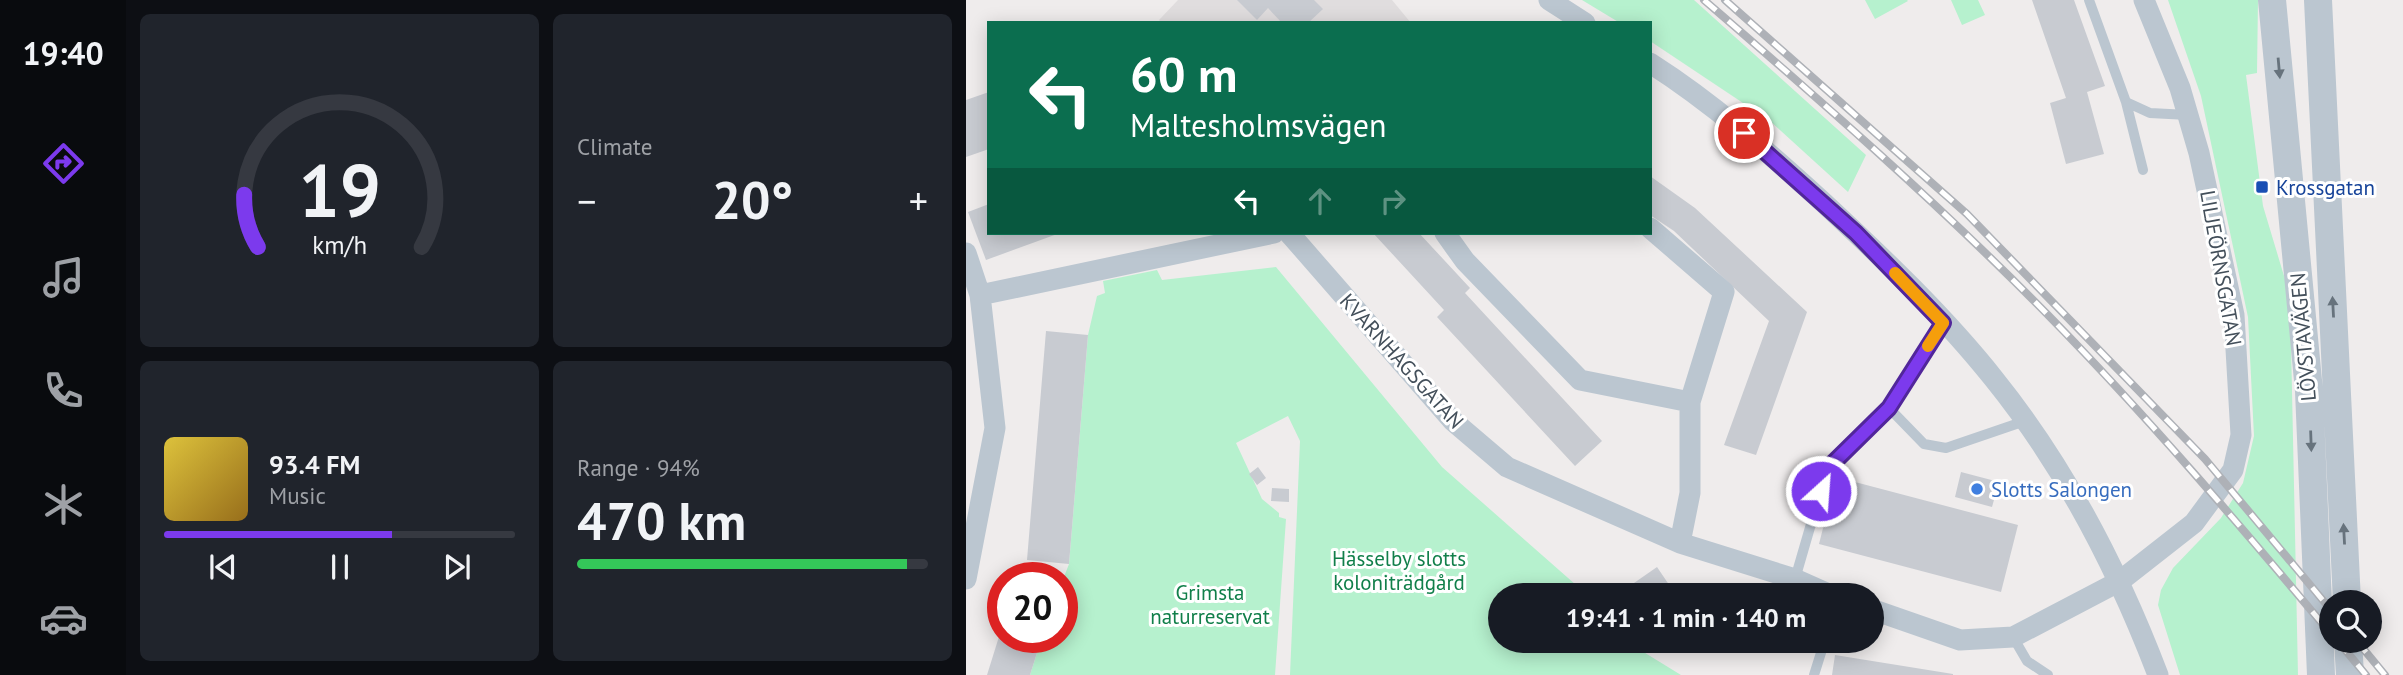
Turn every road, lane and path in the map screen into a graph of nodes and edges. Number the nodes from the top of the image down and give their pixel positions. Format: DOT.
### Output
graph roads {
  1 [pos="1549,0"];
  2 [pos="2089,0"];
  3 [pos="2144,0"];
  4 [pos="2272,0"];
  5 [pos="2318,0"];
  6 [pos="1582,21"];
  7 [pos="1652,64"];
  8 [pos="2126,102"];
  9 [pos="2189,115"];
  10 [pos="2143,170"];
  11 [pos="1652,230"];
  12 [pos="1265,235"];
  13 [pos="1291,235"];
  14 [pos="1447,235"];
  15 [pos="966,253"];
  16 [pos="980,295"];
  17 [pos="1943,323"];
  18 [pos="1690,402"];
  19 [pos="1889,408"];
  20 [pos="2025,421"];
  21 [pos="1681,543"];
  22 [pos="966,579"];
  23 [pos="1795,579"];
  24 [pos="2120,581"];
  25 [pos="1804,583"];
  26 [pos="2346,590"];
  27 [pos="1884,614"];
  28 [pos="2013,637"];
  29 [pos="1821,653"];
  30 [pos="2349,653"];
  31 [pos="1814,675"];
  32 [pos="2048,675"];
  33 [pos="2158,675"];
  34 [pos="2321,675"];
  35 [pos="2350,675"];
  1 -- 6 [label="street"];
  2 -- 8 [label="lane"];
  3 -- 9 [label="street, LILJEÖRNSGATAN"];
  4 -- 34 [label="street, LÖVSTAVÄGEN, one-way"];
  26 -- 5 [label="street, LÖVSTAVÄGEN, one-way"];
  7 -- 17 [label="street"];
  8 -- 9 [label="lane"];
  8 -- 10 [label="lane"];
  9 -- 24 [label="street, LILJEÖRNSGATAN"];
  11 -- 18 [label="street"];
  12 -- 16 [label="street"];
  13 -- 21 [label="street, KVARNHAGSGATAN"];
  14 -- 18 [label="street"];
  15 -- 16 [label="street"];
  16 -- 22 [label="street"];
  17 -- 19 [label="lane"];
  17 -- 20 [label="street"];
  18 -- 21 [label="street"];
  19 -- 20 [label="lane"];
  19 -- 23 [label="lane"];
  20 -- 24 [label="street"];
  21 -- 23 [label="street, KVARNHAGSGATAN"];
  23 -- 25 [label="street, KVARNHAGSGATAN"];
  24 -- 28 [label="street"];
  24 -- 33 [label="street"];
  27 -- 28 [label="street"];
  28 -- 32 [label="lane"];
  29 -- 31 [label="lane"];
  30 -- 35 [label="street"];
}
